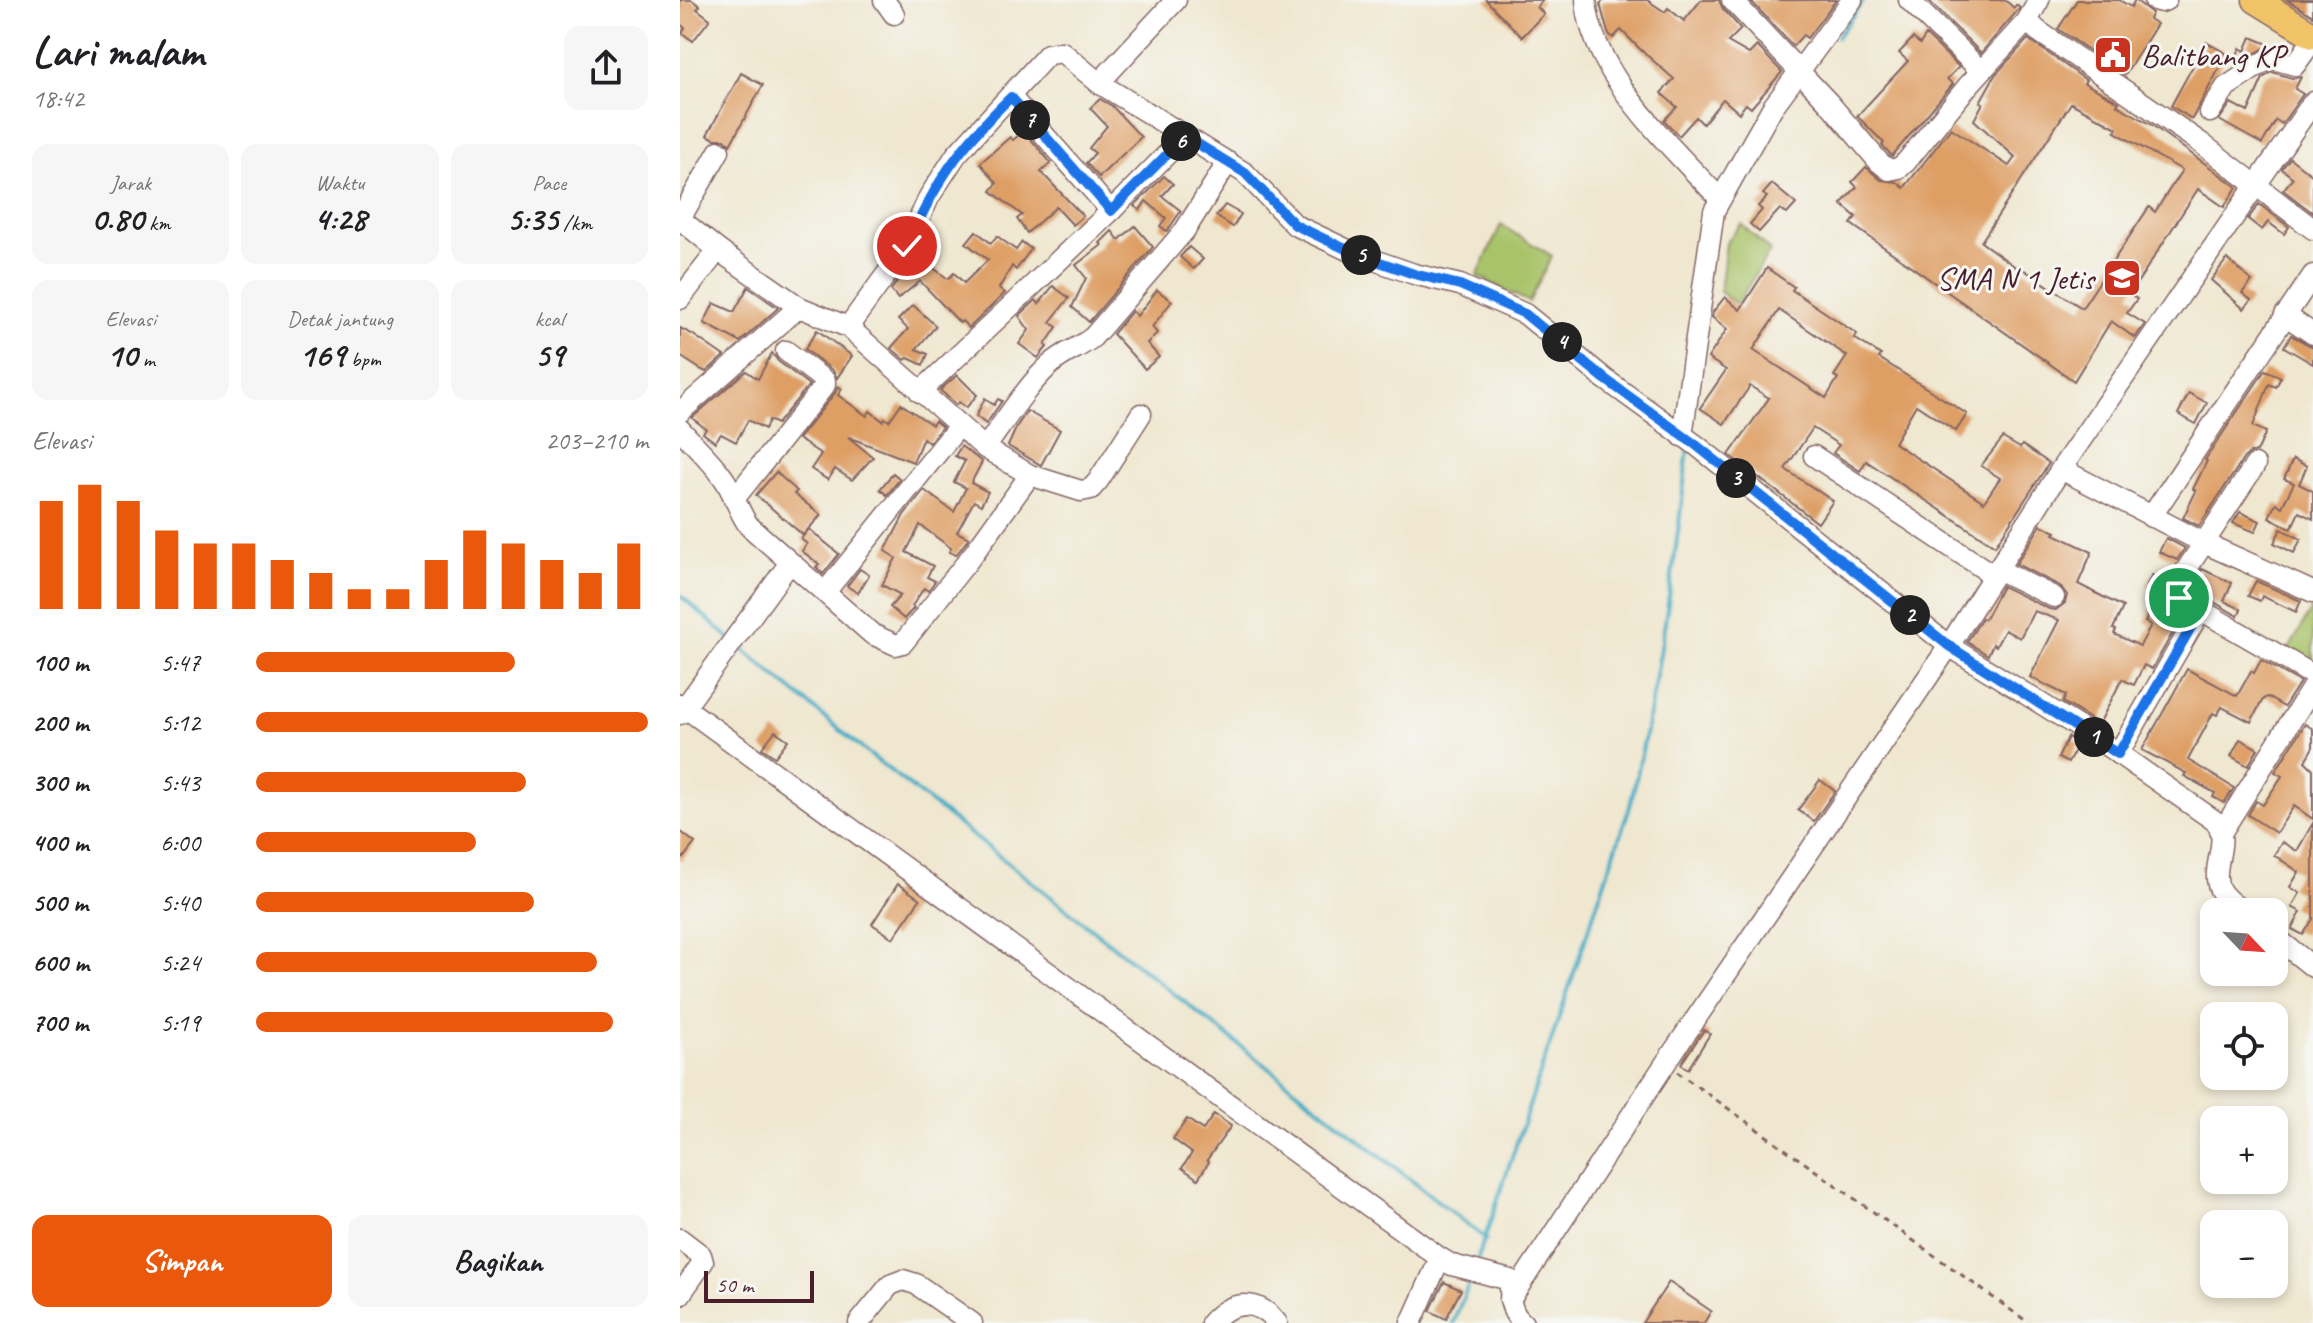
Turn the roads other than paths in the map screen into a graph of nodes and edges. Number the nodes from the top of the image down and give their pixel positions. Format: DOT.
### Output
graph roads {
  1 [pos="1176,0"];
  2 [pos="1586,0"];
  3 [pos="1732,0"];
  4 [pos="1852,0"];
  5 [pos="1909,0"];
  6 [pos="2039,0"];
  7 [pos="2154,0"];
  8 [pos="2166,0"];
  9 [pos="2256,0"];
  10 [pos="2027,21"];
  11 [pos="2313,38"];
  12 [pos="1981,71"];
  13 [pos="1804,78"];
  14 [pos="1099,83"];
  15 [pos="1011,97"];
  16 [pos="2313,102"];
  17 [pos="2210,112"];
  18 [pos="1185,136"];
  19 [pos="719,151"];
  20 [pos="1228,162"];
  21 [pos="2256,187"];
  22 [pos="1719,198"];
  23 [pos="1111,211"];
  24 [pos="680,219"];
  25 [pos="2313,229"];
  26 [pos="718,250"];
  27 [pos="2313,275"];
  28 [pos="680,299"];
  29 [pos="799,307"];
  30 [pos="2285,315"];
  31 [pos="848,327"];
  32 [pos="2313,334"];
  33 [pos="786,351"];
  34 [pos="920,392"];
  35 [pos="680,412"];
  36 [pos="1141,414"];
  37 [pos="959,426"];
  38 [pos="680,429"];
  39 [pos="1688,440"];
  40 [pos="985,448"];
  41 [pos="1814,456"];
  42 [pos="2255,465"];
  43 [pos="2061,469"];
  44 [pos="1030,475"];
  45 [pos="734,499"];
  46 [pos="2151,517"];
  47 [pos="2204,543"];
  48 [pos="789,564"];
  49 [pos="1995,572"];
  50 [pos="826,591"];
  51 [pos="2313,591"];
  52 [pos="2054,597"];
  53 [pos="2201,610"];
  54 [pos="1949,646"];
  55 [pos="2313,675"];
  56 [pos="2313,686"];
  57 [pos="681,708"];
  58 [pos="2118,754"];
  59 [pos="2221,833"];
  60 [pos="2225,898"];
  61 [pos="2288,946"];
  62 [pos="2311,962"];
  63 [pos="680,1239"];
  64 [pos="1446,1262"];
  65 [pos="1510,1290"];
  66 [pos="680,1295"];
  67 [pos="859,1323"];
  68 [pos="972,1323"];
  69 [pos="1211,1323"];
  70 [pos="1277,1323"];
  71 [pos="1411,1323"];
  72 [pos="1523,1323"];
  1 -- 14 [label="street"];
  2 -- 22 [label="street"];
  3 -- 13 [label="street"];
  4 -- 13 [label="street"];
  5 -- 12 [label="street"];
  6 -- 10 [label="street"];
  7 -- 8 [label="street"];
  9 -- 11 [label="main road"];
  10 -- 12 [label="street"];
  10 -- 21 [label="street"];
  11 -- 17 [label="street"];
  12 -- 13 [label="street"];
  13 -- 22 [label="street"];
  14 -- 15 [label="street"];
  14 -- 18 [label="street"];
  15 -- 23 [label="street"];
  15 -- 31 [label="street"];
  16 -- 21 [label="street"];
  18 -- 20 [label="street"];
  18 -- 23 [label="street"];
  19 -- 24 [label="street"];
  20 -- 39 [label="street"];
  20 -- 40 [label="street"];
  21 -- 25 [label="street"];
  21 -- 43 [label="street"];
  22 -- 39 [label="street"];
  23 -- 34 [label="street"];
  24 -- 26 [label="street"];
  26 -- 28 [label="street"];
  26 -- 29 [label="street"];
  27 -- 30 [label="street"];
  29 -- 31 [label="street"];
  29 -- 35 [label="street"];
  30 -- 32 [label="street"];
  30 -- 46 [label="street"];
  31 -- 34 [label="street"];
  33 -- 45 [label="street"];
  34 -- 37 [label="street"];
  36 -- 44 [label="street"];
  37 -- 40 [label="street"];
  37 -- 50 [label="street"];
  38 -- 45 [label="street"];
  39 -- 54 [label="street"];
  40 -- 44 [label="street"];
  41 -- 49 [label="street"];
  42 -- 47 [label="street"];
  43 -- 46 [label="street"];
  43 -- 49 [label="street"];
  44 -- 50 [label="street"];
  45 -- 48 [label="street"];
  46 -- 47 [label="street"];
  47 -- 51 [label="street"];
  47 -- 53 [label="street"];
  48 -- 50 [label="street"];
  48 -- 57 [label="street"];
  49 -- 52 [label="street"];
  49 -- 54 [label="street"];
  53 -- 55 [label="street"];
  53 -- 58 [label="street"];
  54 -- 58 [label="street"];
  54 -- 65 [label="street"];
  56 -- 59 [label="street"];
  57 -- 64 [label="street"];
  58 -- 59 [label="street"];
  59 -- 60 [label="street"];
  61 -- 62 [label="street"];
  63 -- 66 [label="street"];
  64 -- 65 [label="street"];
  64 -- 71 [label="street"];
  65 -- 72 [label="street"];
  67 -- 68 [label="street"];
  69 -- 70 [label="street"];
}
